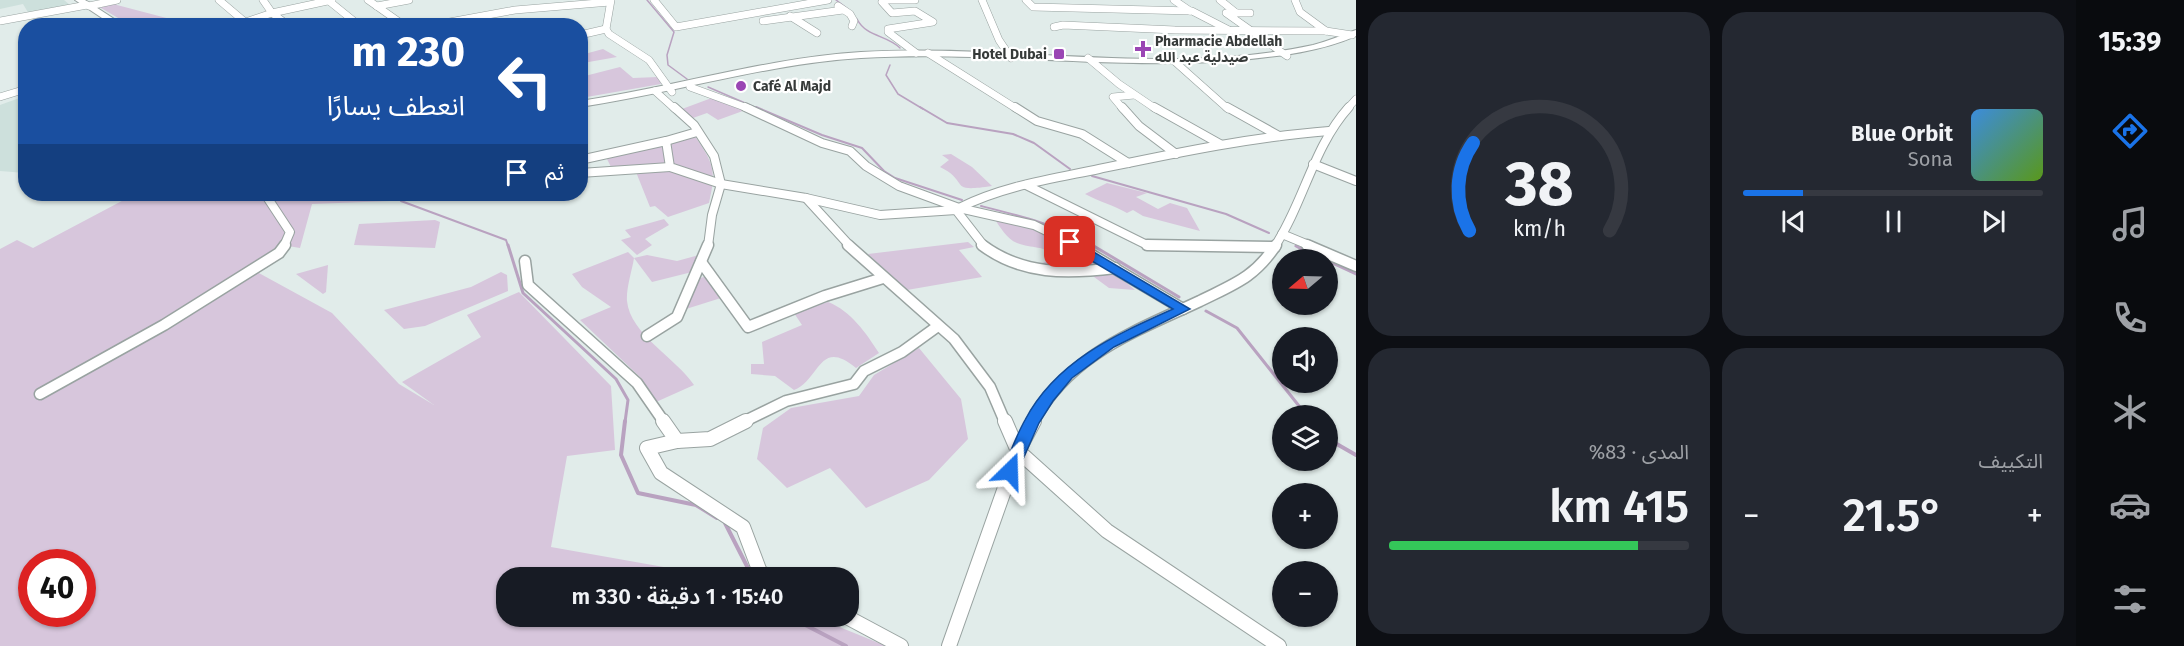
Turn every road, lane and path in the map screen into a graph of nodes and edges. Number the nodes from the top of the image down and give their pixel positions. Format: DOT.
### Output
graph roads {
  1 [pos="69,0"];
  2 [pos="117,0"];
  3 [pos="219,0"];
  4 [pos="263,0"];
  5 [pos="287,0"];
  6 [pos="330,0"];
  7 [pos="368,0"];
  8 [pos="409,0"];
  9 [pos="654,0"];
  10 [pos="829,0"];
  11 [pos="915,0"];
  12 [pos="982,0"];
  13 [pos="1026,0"];
  14 [pos="1174,0"];
  15 [pos="1220,0"];
  16 [pos="1295,0"];
  17 [pos="610,1"];
  18 [pos="884,1"];
  19 [pos="83,4"];
  20 [pos="510,5"];
  21 [pos="377,6"];
  22 [pos="293,8"];
  23 [pos="777,9"];
  24 [pos="1089,9"];
  25 [pos="517,10"];
  26 [pos="843,10"];
  27 [pos="1119,10"];
  28 [pos="1133,11"];
  29 [pos="1190,11"];
  30 [pos="1235,12"];
  31 [pos="272,13"];
  32 [pos="1250,13"];
  33 [pos="791,17"];
  34 [pos="1140,17"];
  35 [pos="100,18"];
  36 [pos="107,18"];
  37 [pos="240,18"];
  38 [pos="257,18"];
  39 [pos="279,18"];
  40 [pos="351,18"];
  41 [pos="394,18"];
  42 [pos="472,18"];
  43 [pos="0,21"];
  44 [pos="763,21"];
  45 [pos="1146,23"];
  46 [pos="852,26"];
  47 [pos="1090,26"];
  48 [pos="1054,27"];
  49 [pos="1129,28"];
  50 [pos="606,29"];
  51 [pos="1153,29"];
  52 [pos="1229,30"];
  53 [pos="1246,30"];
  54 [pos="1326,31"];
  55 [pos="588,33"];
  56 [pos="817,33"];
  57 [pos="1355,36"];
  58 [pos="916,53"];
  59 [pos="930,54"];
  60 [pos="1285,54"];
  61 [pos="1010,57"];
  62 [pos="1090,60"];
  63 [pos="812,61"];
  64 [pos="1174,62"];
  65 [pos="690,87"];
  66 [pos="671,90"];
  67 [pos="18,91"];
  68 [pos="657,93"];
  69 [pos="1135,95"];
  70 [pos="0,96"];
  71 [pos="1356,99"];
  72 [pos="588,105"];
  73 [pos="1329,131"];
  74 [pos="697,132"];
  75 [pos="1279,136"];
  76 [pos="666,141"];
  77 [pos="1220,144"];
  78 [pos="1176,154"];
  79 [pos="588,158"];
  80 [pos="1128,163"];
  81 [pos="1313,164"];
  82 [pos="670,167"];
  83 [pos="588,172"];
  84 [pos="1356,181"];
  85 [pos="721,184"];
  86 [pos="1026,184"];
  87 [pos="806,198"];
  88 [pos="270,201"];
  89 [pos="957,209"];
  90 [pos="1282,234"];
  91 [pos="1275,247"];
  92 [pos="525,261"];
  93 [pos="701,262"];
  94 [pos="1354,264"];
  95 [pos="1115,268"];
  96 [pos="883,278"];
  97 [pos="1183,309"];
  98 [pos="938,326"];
  99 [pos="647,336"];
  100 [pos="40,394"];
  101 [pos="677,441"];
  102 [pos="1018,451"];
  103 [pos="758,567"];
  104 [pos="859,624"];
  105 [pos="901,646"];
  106 [pos="950,646"];
  107 [pos="1279,646"];
  1 -- 19 [label="highway"];
  2 -- 19 [label="street"];
  3 -- 37 [label="street"];
  4 -- 31 [label="street"];
  5 -- 22 [label="street"];
  6 -- 22 [label="street"];
  6 -- 40 [label="street"];
  7 -- 21 [label="street"];
  8 -- 21 [label="street"];
  9 -- 23 [label="street"];
  10 -- 23 [label="street"];
  10 -- 26 [label="street"];
  11 -- 18 [label="street"];
  12 -- 61 [label="street"];
  13 -- 24 [label="street"];
  14 -- 29 [label="street"];
  15 -- 30 [label="street"];
  16 -- 54 [label="street"];
  17 -- 25 [label="street"];
  17 -- 50 [label="street"];
  18 -- 58 [label="street"];
  19 -- 35 [label="highway"];
  19 -- 36 [label="highway"];
  19 -- 43 [label="street"];
  20 -- 25 [label="street"];
  21 -- 41 [label="street"];
  22 -- 31 [label="street"];
  23 -- 33 [label="street"];
  24 -- 27 [label="street"];
  24 -- 47 [label="street"];
  25 -- 42 [label="street"];
  26 -- 33 [label="street"];
  26 -- 46 [label="street"];
  27 -- 28 [label="street"];
  27 -- 49 [label="street"];
  28 -- 29 [label="street"];
  28 -- 34 [label="street"];
  29 -- 52 [label="street"];
  30 -- 32 [label="street"];
  30 -- 53 [label="street"];
  31 -- 38 [label="street"];
  31 -- 39 [label="street"];
  33 -- 44 [label="street"];
  33 -- 56 [label="street"];
  45 -- 51 [label="street"];
  47 -- 48 [label="street"];
  47 -- 49 [label="street"];
  49 -- 51 [label="street"];
  50 -- 55 [label="street"];
  50 -- 66 [label="street"];
  51 -- 52 [label="street"];
  52 -- 53 [label="street"];
  53 -- 54 [label="street"];
  53 -- 60 [label="street"];
  54 -- 57 [label="street"];
  57 -- 60 [label="highway"];
  58 -- 59 [label="highway"];
  58 -- 63 [label="highway"];
  59 -- 61 [label="highway"];
  59 -- 63 [label="highway"];
  59 -- 80 [label="street"];
  60 -- 64 [label="highway"];
  61 -- 62 [label="highway"];
  62 -- 64 [label="highway"];
  62 -- 69 [label="street"];
  63 -- 65 [label="highway"];
  63 -- 66 [label="highway"];
  64 -- 75 [label="street"];
  65 -- 66 [label="highway"];
  65 -- 89 [label="street"];
  66 -- 68 [label="highway"];
  67 -- 70 [label="street"];
  68 -- 72 [label="highway"];
  68 -- 74 [label="street"];
  69 -- 77 [label="street"];
  69 -- 78 [label="street"];
  71 -- 73 [label="street"];
  73 -- 75 [label="street"];
  73 -- 81 [label="street"];
  74 -- 76 [label="street"];
  74 -- 85 [label="street"];
  75 -- 77 [label="street"];
  76 -- 79 [label="street"];
  76 -- 82 [label="street"];
  77 -- 78 [label="street"];
  78 -- 80 [label="street"];
  80 -- 86 [label="street"];
  81 -- 84 [label="street"];
  81 -- 90 [label="street"];
  82 -- 83 [label="street"];
  82 -- 85 [label="street"];
  85 -- 87 [label="street"];
  85 -- 93 [label="street"];
  86 -- 89 [label="street"];
  86 -- 91 [label="street"];
  87 -- 89 [label="street"];
  87 -- 96 [label="street"];
  88 -- 100 [label="street"];
  89 -- 95 [label="street"];
  89 -- 95 [label="street"];
  90 -- 91 [label="street"];
  90 -- 94 [label="street"];
  91 -- 97 [label="street"];
  92 -- 101 [label="street"];
  93 -- 96 [label="street"];
  93 -- 99 [label="street"];
  95 -- 97 [label="street"];
  96 -- 98 [label="street"];
  97 -- 102 [label="street"];
  98 -- 101 [label="street"];
  98 -- 102 [label="street"];
  101 -- 103 [label="street"];
  102 -- 106 [label="street"];
  102 -- 107 [label="street"];
  104 -- 105 [label="street"];
}
